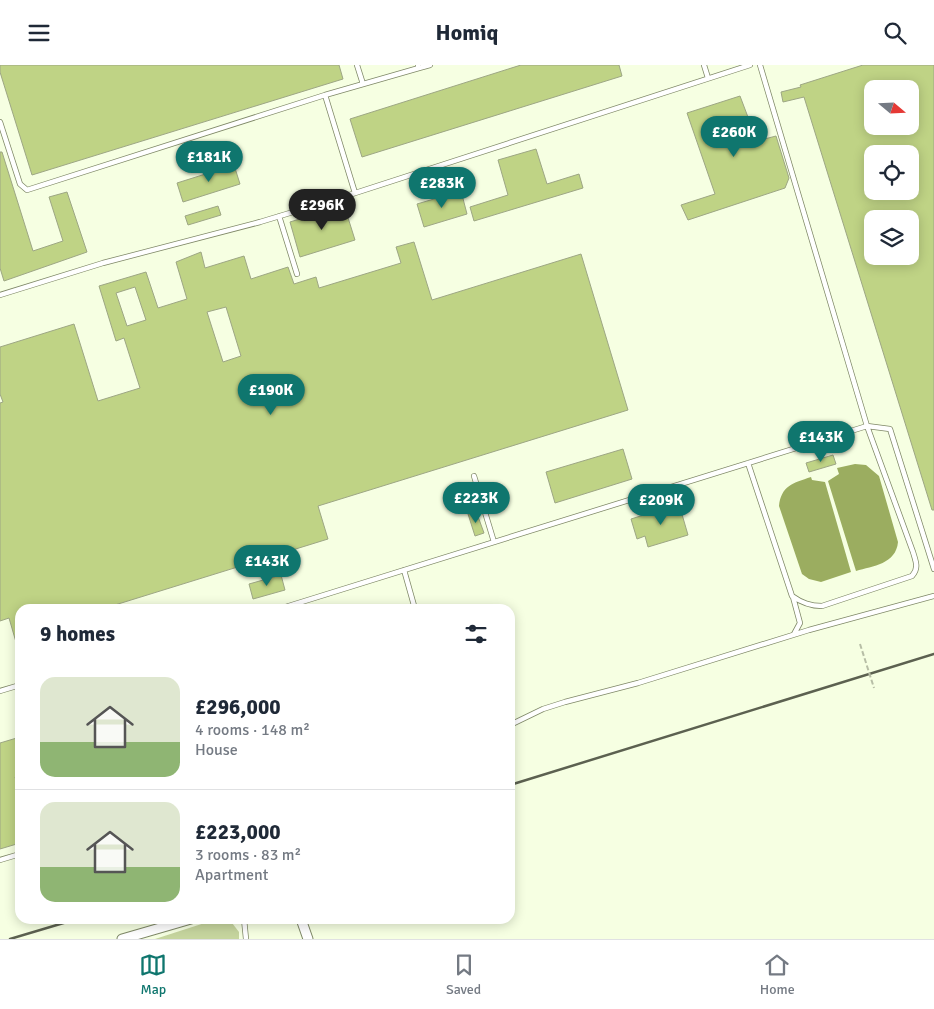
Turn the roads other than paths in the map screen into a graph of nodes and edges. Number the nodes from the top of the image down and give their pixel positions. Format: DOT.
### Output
graph roads {
  1 [pos="357,65"];
  2 [pos="430,65"];
  3 [pos="704,65"];
  4 [pos="750,65"];
  5 [pos="760,65"];
  6 [pos="419,67"];
  7 [pos="708,79"];
  8 [pos="363,84"];
  9 [pos="325,95"];
  10 [pos="0,123"];
  11 [pos="356,193"];
  12 [pos="279,216"];
  13 [pos="297,274"];
  14 [pos="0,295"];
  15 [pos="867,426"];
  16 [pos="748,463"];
  17 [pos="474,476"];
  18 [pos="494,542"];
  19 [pos="934,569"];
  20 [pos="404,570"];
  21 [pos="792,596"];
  22 [pos="934,596"];
  23 [pos="295,604"];
  24 [pos="414,604"];
  25 [pos="793,635"];
  26 [pos="15,686"];
  27 [pos="0,691"];
  28 [pos="515,723"];
  29 [pos="15,856"];
  30 [pos="0,861"];
  31 [pos="174,924"];
  32 [pos="244,924"];
  33 [pos="303,924"];
  34 [pos="122,939"];
  35 [pos="246,939"];
  36 [pos="308,939"];
  1 -- 8 [label="lane"];
  2 -- 6 [label="lane"];
  3 -- 7 [label="lane"];
  4 -- 7 [label="lane"];
  5 -- 15 [label="lane"];
  6 -- 8 [label="lane"];
  7 -- 11 [label="lane"];
  8 -- 9 [label="lane"];
  9 -- 10 [label="lane"];
  9 -- 11 [label="lane"];
  11 -- 12 [label="lane"];
  12 -- 13 [label="lane"];
  12 -- 14 [label="lane"];
  15 -- 16 [label="lane"];
  15 -- 19 [label="lane"];
  15 -- 21 [label="lane"];
  16 -- 18 [label="lane"];
  16 -- 21 [label="lane"];
  17 -- 18 [label="lane"];
  18 -- 20 [label="lane"];
  20 -- 23 [label="lane"];
  20 -- 24 [label="lane"];
  21 -- 25 [label="lane"];
  22 -- 25 [label="lane"];
  25 -- 28 [label="lane"];
  26 -- 27 [label="lane"];
  29 -- 30 [label="lane"];
  31 -- 34 [label="street"];
  32 -- 35 [label="lane"];
  33 -- 36 [label="street"];
}
